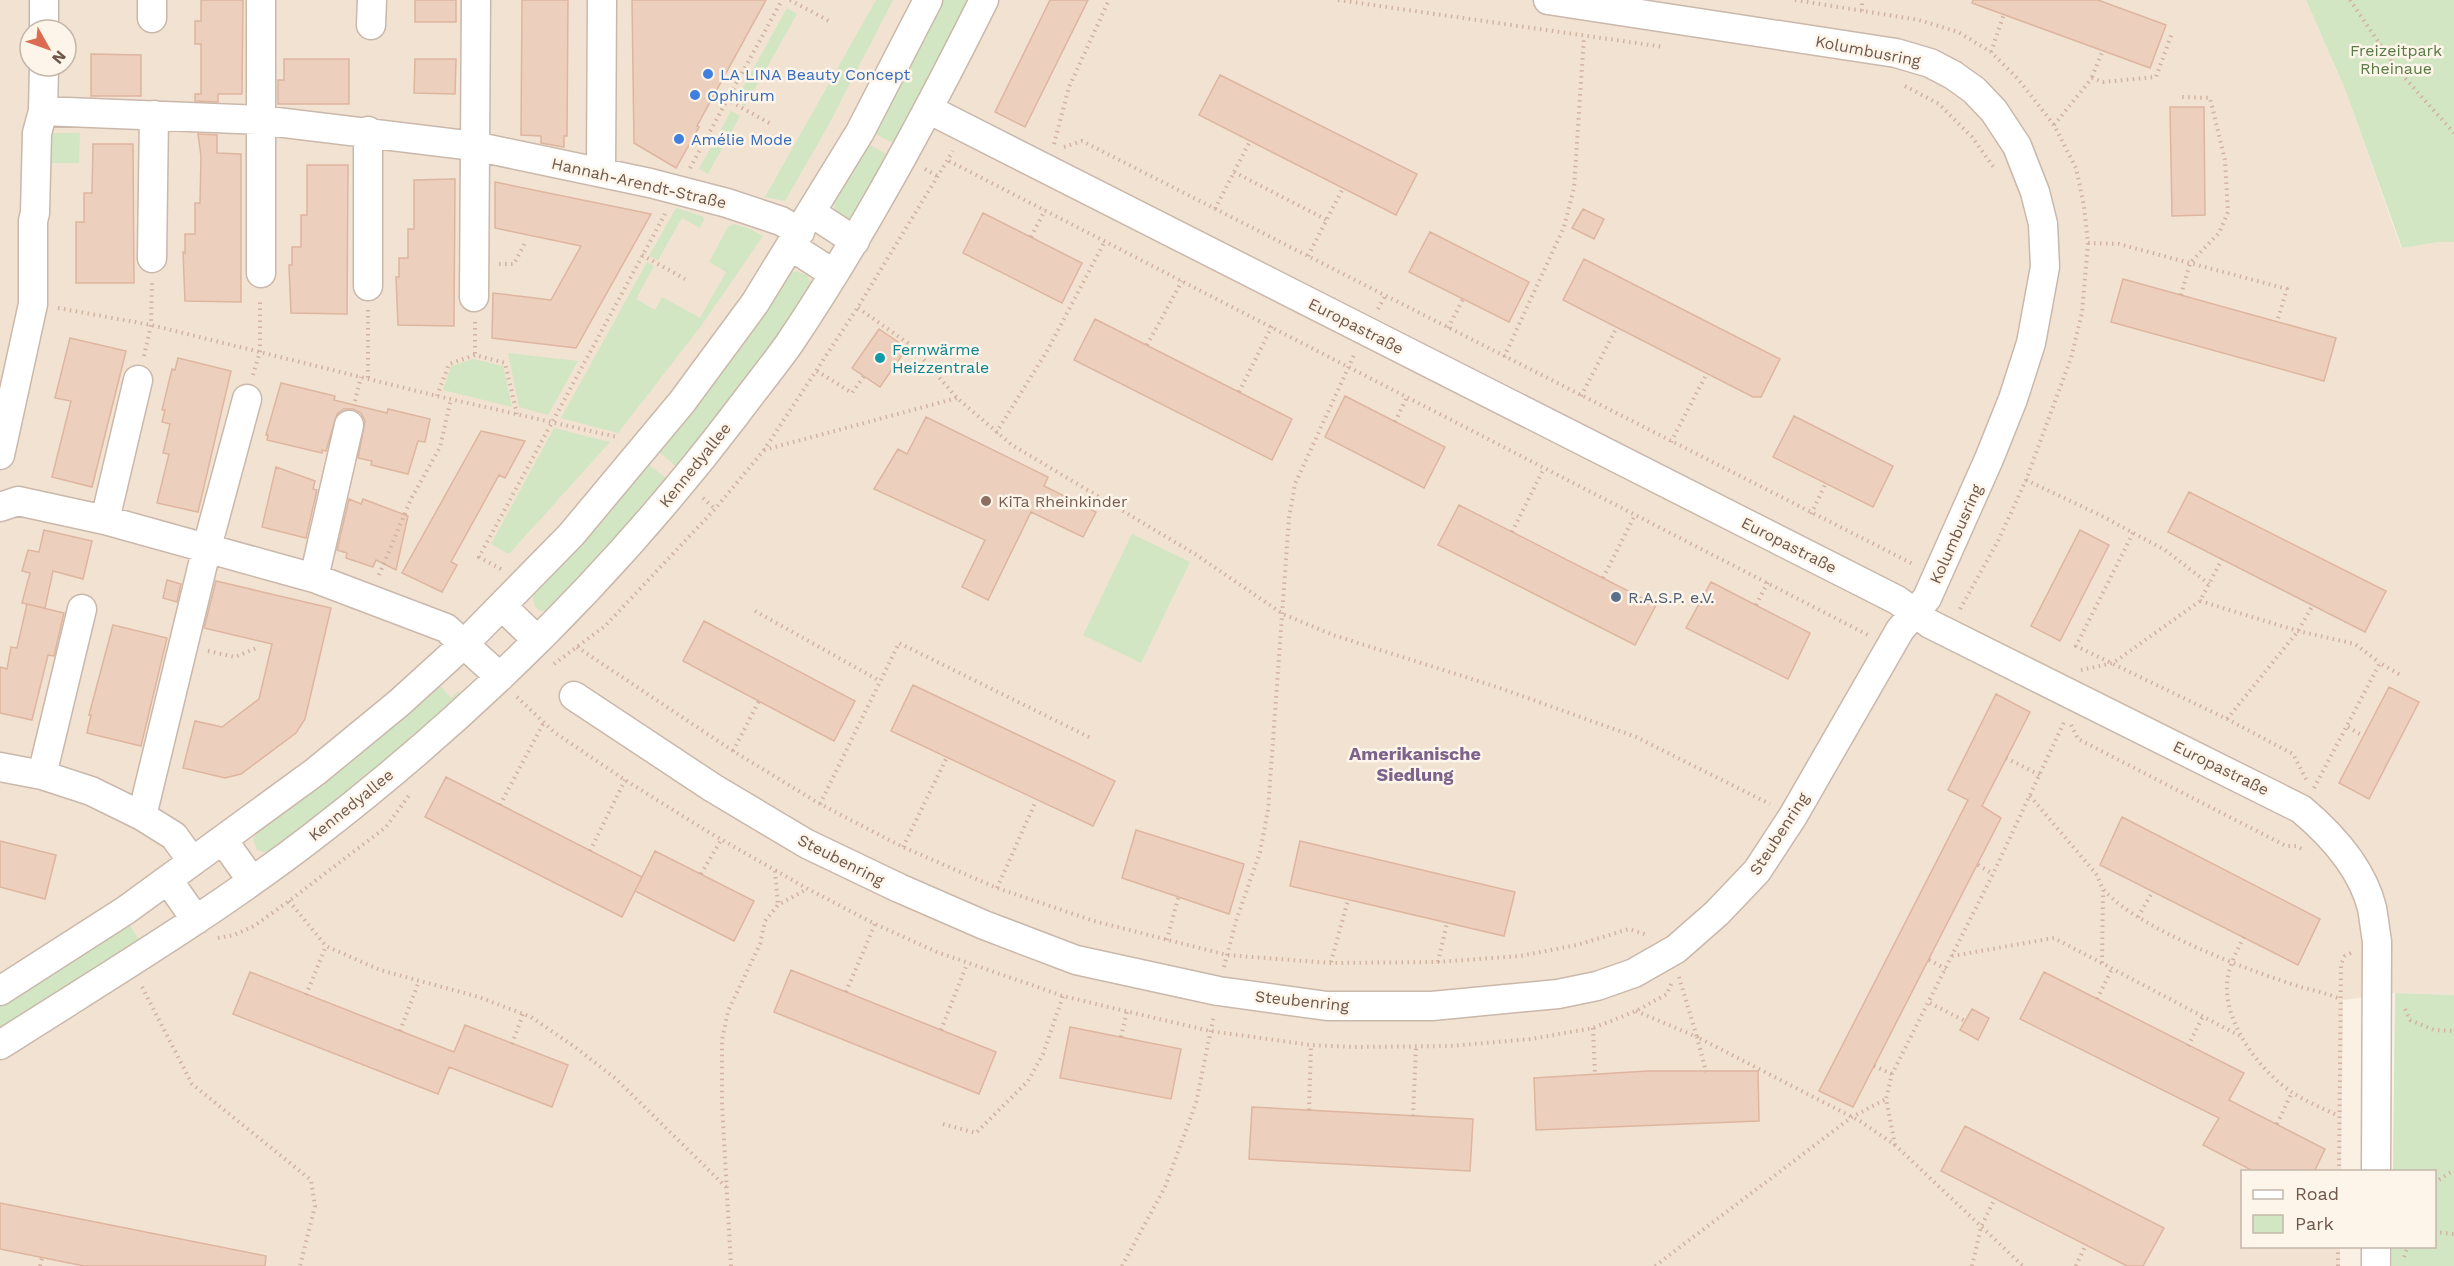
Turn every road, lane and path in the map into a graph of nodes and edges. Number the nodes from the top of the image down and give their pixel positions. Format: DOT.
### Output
graph roads {
  1 [pos="44,0"];
  2 [pos="261,0"];
  3 [pos="476,0"];
  4 [pos="602,0"];
  5 [pos="782,0"];
  6 [pos="790,0"];
  7 [pos="928,0"];
  8 [pos="984,0"];
  9 [pos="1108,0"];
  10 [pos="1338,0"];
  11 [pos="1548,0"];
  12 [pos="1862,0"];
  13 [pos="2350,0"];
  14 [pos="1862,11"];
  15 [pos="2004,14"];
  16 [pos="44,18"];
  17 [pos="829,21"];
  18 [pos="2172,33"];
  19 [pos="1584,37"];
  20 [pos="1666,48"];
  21 [pos="2103,50"];
  22 [pos="1991,52"];
  23 [pos="44,78"];
  24 [pos="2092,78"];
  25 [pos="1901,84"];
  26 [pos="2182,98"];
  27 [pos="726,99"];
  28 [pos="930,110"];
  29 [pos="43,111"];
  30 [pos="154,115"];
  31 [pos="260,120"];
  32 [pos="771,124"];
  33 [pos="2054,125"];
  34 [pos="368,131"];
  35 [pos="2454,133"];
  36 [pos="1250,141"];
  37 [pos="474,146"];
  38 [pos="949,161"];
  39 [pos="1996,170"];
  40 [pos="601,172"];
  41 [pos="1234,172"];
  42 [pos="1343,188"];
  43 [pos="678,190"];
  44 [pos="1215,209"];
  45 [pos="1045,210"];
  46 [pos="1326,220"];
  47 [pos="801,231"];
  48 [pos="1031,237"];
  49 [pos="855,241"];
  50 [pos="1105,241"];
  51 [pos="2088,243"];
  52 [pos="642,255"];
  53 [pos="1308,256"];
  54 [pos="152,258"];
  55 [pos="2190,263"];
  56 [pos="261,273"];
  57 [pos="834,274"];
  58 [pos="685,279"];
  59 [pos="1182,281"];
  60 [pos="368,286"];
  61 [pos="2181,295"];
  62 [pos="1385,296"];
  63 [pos="474,297"];
  64 [pos="1463,299"];
  65 [pos="33,304"];
  66 [pos="858,307"];
  67 [pos="2277,322"];
  68 [pos="151,325"];
  69 [pos="1272,326"];
  70 [pos="1617,327"];
  71 [pos="1448,328"];
  72 [pos="1367,332"];
  73 [pos="1147,345"];
  74 [pos="260,352"];
  75 [pos="1504,357"];
  76 [pos="1348,366"];
  77 [pos="817,371"];
  78 [pos="1707,373"];
  79 [pos="864,376"];
  80 [pos="368,379"];
  81 [pos="138,380"];
  82 [pos="1239,392"];
  83 [pos="437,396"];
  84 [pos="1581,396"];
  85 [pos="1407,397"];
  86 [pos="957,398"];
  87 [pos="247,399"];
  88 [pos="451,399"];
  89 [pos="517,414"];
  90 [pos="552,422"];
  91 [pos="1395,422"];
  92 [pos="349,425"];
  93 [pos="996,433"];
  94 [pos="1671,442"];
  95 [pos="618,446"];
  96 [pos="764,450"];
  97 [pos="0,455"];
  98 [pos="1544,468"];
  99 [pos="2026,480"];
  100 [pos="1826,483"];
  101 [pos="0,507"];
  102 [pos="1811,514"];
  103 [pos="1635,515"];
  104 [pos="105,520"];
  105 [pos="1512,532"];
  106 [pos="2133,533"];
  107 [pos="207,547"];
  108 [pos="2222,559"];
  109 [pos="1915,565"];
  110 [pos="314,578"];
  111 [pos="1603,578"];
  112 [pos="497,579"];
  113 [pos="1768,582"];
  114 [pos="2209,584"];
  115 [pos="369,598"];
  116 [pos="2200,601"];
  117 [pos="1756,605"];
  118 [pos="2313,605"];
  119 [pos="502,606"];
  120 [pos="82,609"];
  121 [pos="755,612"];
  122 [pos="1914,613"];
  123 [pos="1282,614"];
  124 [pos="2298,631"];
  125 [pos="1874,638"];
  126 [pos="537,640"];
  127 [pos="465,643"];
  128 [pos="259,647"];
  129 [pos="577,647"];
  130 [pos="180,658"];
  131 [pos="2113,663"];
  132 [pos="2380,663"];
  133 [pos="2402,676"];
  134 [pos="500,677"];
  135 [pos="880,681"];
  136 [pos="574,696"];
  137 [pos="759,701"];
  138 [pos="2227,719"];
  139 [pos="544,722"];
  140 [pos="2348,727"];
  141 [pos="2363,736"];
  142 [pos="1091,738"];
  143 [pos="733,751"];
  144 [pos="947,757"];
  145 [pos="2006,758"];
  146 [pos="0,767"];
  147 [pos="42,775"];
  148 [pos="2040,775"];
  149 [pos="625,780"];
  150 [pos="2030,796"];
  151 [pos="1036,801"];
  152 [pos="820,804"];
  153 [pos="500,805"];
  154 [pos="1776,807"];
  155 [pos="142,816"];
  156 [pos="223,840"];
  157 [pos="721,840"];
  158 [pos="903,847"];
  159 [pos="590,850"];
  160 [pos="2306,852"];
  161 [pos="192,861"];
  162 [pos="1978,865"];
  163 [pos="775,870"];
  164 [pos="701,874"];
  165 [pos="1993,874"];
  166 [pos="168,880"];
  167 [pos="252,881"];
  168 [pos="998,888"];
  169 [pos="808,889"];
  170 [pos="2103,890"];
  171 [pos="2153,891"];
  172 [pos="1178,898"];
  173 [pos="1348,900"];
  174 [pos="290,901"];
  175 [pos="778,905"];
  176 [pos="2138,917"];
  177 [pos="196,920"];
  178 [pos="1447,923"];
  179 [pos="874,924"];
  180 [pos="2244,937"];
  181 [pos="1658,939"];
  182 [pos="1167,940"];
  183 [pos="326,946"];
  184 [pos="2355,952"];
  185 [pos="1227,955"];
  186 [pos="1952,956"];
  187 [pos="1929,960"];
  188 [pos="2231,961"];
  189 [pos="1438,962"];
  190 [pos="967,963"];
  191 [pos="1330,963"];
  192 [pos="2102,963"];
  193 [pos="1946,969"];
  194 [pos="2112,969"];
  195 [pos="1677,971"];
  196 [pos="138,979"];
  197 [pos="419,981"];
  198 [pos="1218,991"];
  199 [pos="0,992"];
  200 [pos="846,992"];
  201 [pos="306,994"];
  202 [pos="1063,996"];
  203 [pos="2097,999"];
  204 [pos="2340,999"];
  205 [pos="1930,1003"];
  206 [pos="1127,1011"];
  207 [pos="1636,1011"];
  208 [pos="523,1014"];
  209 [pos="2203,1016"];
  210 [pos="1965,1021"];
  211 [pos="1593,1028"];
  212 [pos="941,1030"];
  213 [pos="400,1031"];
  214 [pos="2240,1035"];
  215 [pos="1120,1037"];
  216 [pos="1697,1037"];
  217 [pos="512,1044"];
  218 [pos="0,1045"];
  219 [pos="1311,1045"];
  220 [pos="2188,1046"];
  221 [pos="1416,1047"];
  222 [pos="1874,1066"];
  223 [pos="1706,1072"];
  224 [pos="1892,1074"];
  225 [pos="1595,1076"];
  226 [pos="2292,1092"];
  227 [pos="1886,1099"];
  228 [pos="1310,1110"];
  229 [pos="1413,1116"];
  230 [pos="2339,1116"];
  231 [pos="1852,1117"];
  232 [pos="943,1124"];
  233 [pos="2277,1124"];
  234 [pos="1895,1145"];
  235 [pos="2338,1170"];
  236 [pos="2376,1170"];
  237 [pos="2454,1170"];
  238 [pos="2436,1182"];
  239 [pos="726,1187"];
  240 [pos="1995,1198"];
  241 [pos="1981,1227"];
  242 [pos="2436,1232"];
  243 [pos="2453,1235"];
  244 [pos="2086,1244"];
  245 [pos="2338,1248"];
  246 [pos="2376,1248"];
  247 [pos="42,1258"];
  248 [pos="40,1266"];
  249 [pos="300,1266"];
  250 [pos="731,1266"];
  251 [pos="1122,1266"];
  252 [pos="1655,1266"];
  253 [pos="1972,1266"];
  254 [pos="2023,1266"];
  255 [pos="2076,1266"];
  256 [pos="2337,1266"];
  257 [pos="2376,1266"];
  1 -- 16 [label="street"];
  2 -- 31 [label="street"];
  3 -- 37 [label="street"];
  4 -- 40 [label="street"];
  5 -- 27 [label="path"];
  6 -- 17 [label="path"];
  7 -- 47 [label="street"];
  8 -- 28 [label="street, Kennedyallee"];
  9 -- 44 [label="path"];
  10 -- 19 [label="path"];
  11 -- 122 [label="street, Kolumbusring"];
  12 -- 14 [label="path"];
  13 -- 35 [label="path"];
  15 -- 22 [label="path"];
  18 -- 24 [label="path"];
  19 -- 20 [label="path"];
  19 -- 75 [label="path"];
  21 -- 24 [label="path"];
  23 -- 29 [label="street"];
  24 -- 33 [label="path"];
  25 -- 39 [label="path"];
  26 -- 55 [label="path"];
  27 -- 32 [label="path"];
  27 -- 43 [label="path"];
  28 -- 49 [label="street, Kennedyallee"];
  28 -- 72 [label="street, Europastraße"];
  29 -- 30 [label="street, Hannah-Arendt-Straße"];
  29 -- 65 [label="street"];
  30 -- 31 [label="street, Hannah-Arendt-Straße"];
  30 -- 54 [label="street"];
  31 -- 34 [label="street, Hannah-Arendt-Straße"];
  31 -- 56 [label="street"];
  34 -- 37 [label="street, Hannah-Arendt-Straße"];
  34 -- 60 [label="street"];
  36 -- 41 [label="path"];
  37 -- 40 [label="street, Hannah-Arendt-Straße"];
  37 -- 63 [label="street"];
  38 -- 45 [label="path"];
  40 -- 43 [label="street, Hannah-Arendt-Straße"];
  41 -- 44 [label="path"];
  41 -- 46 [label="path"];
  42 -- 46 [label="path"];
  43 -- 47 [label="street, Hannah-Arendt-Straße"];
  43 -- 52 [label="path"];
  44 -- 53 [label="path"];
  45 -- 48 [label="path"];
  45 -- 50 [label="path"];
  46 -- 53 [label="path"];
  47 -- 49 [label="street"];
  47 -- 57 [label="street"];
  47 -- 119 [label="street"];
  49 -- 57 [label="street, Kennedyallee"];
  50 -- 59 [label="path"];
  50 -- 93 [label="path"];
  51 -- 55 [label="path"];
  52 -- 58 [label="path"];
  52 -- 90 [label="path"];
  53 -- 62 [label="path"];
  54 -- 68 [label="path"];
  55 -- 61 [label="path"];
  55 -- 67 [label="path"];
  56 -- 74 [label="path"];
  57 -- 126 [label="street, Kennedyallee"];
  59 -- 69 [label="path"];
  59 -- 73 [label="path"];
  60 -- 80 [label="path"];
  62 -- 71 [label="path"];
  62 -- 72 [label="path"];
  64 -- 71 [label="path"];
  65 -- 68 [label="path"];
  65 -- 97 [label="street"];
  66 -- 86 [label="path"];
  68 -- 74 [label="path"];
  68 -- 81 [label="path"];
  69 -- 76 [label="path"];
  69 -- 82 [label="path"];
  70 -- 84 [label="path"];
  71 -- 75 [label="path"];
  72 -- 76 [label="path"];
  72 -- 122 [label="street, Europastraße"];
  74 -- 80 [label="path"];
  74 -- 87 [label="path"];
  75 -- 84 [label="path"];
  76 -- 85 [label="path"];
  76 -- 123 [label="path"];
  77 -- 79 [label="path"];
  78 -- 94 [label="path"];
  80 -- 83 [label="path"];
  81 -- 104 [label="street"];
  83 -- 88 [label="path"];
  83 -- 89 [label="path"];
  84 -- 94 [label="path"];
  85 -- 91 [label="path"];
  85 -- 98 [label="path"];
  86 -- 93 [label="path"];
  86 -- 96 [label="path"];
  87 -- 107 [label="street"];
  88 -- 89 [label="path"];
  88 -- 115 [label="path"];
  89 -- 90 [label="path"];
  90 -- 95 [label="path"];
  90 -- 112 [label="path"];
  92 -- 110 [label="street"];
  93 -- 123 [label="path"];
  94 -- 102 [label="path"];
  98 -- 103 [label="path"];
  98 -- 105 [label="path"];
  99 -- 106 [label="path"];
  100 -- 102 [label="path"];
  101 -- 104 [label="street"];
  102 -- 109 [label="path"];
  103 -- 111 [label="path"];
  103 -- 113 [label="path"];
  104 -- 107 [label="street"];
  106 -- 114 [label="path"];
  106 -- 131 [label="path"];
  107 -- 110 [label="street"];
  107 -- 130 [label="street"];
  108 -- 114 [label="path"];
  110 -- 115 [label="street"];
  113 -- 117 [label="path"];
  113 -- 125 [label="path"];
  114 -- 116 [label="path"];
  115 -- 127 [label="street"];
  116 -- 124 [label="path"];
  116 -- 131 [label="path"];
  118 -- 124 [label="path"];
  119 -- 126 [label="street"];
  119 -- 127 [label="street"];
  120 -- 147 [label="street"];
  121 -- 135 [label="path"];
  122 -- 198 [label="street, Steubenring"];
  122 -- 236 [label="street, Europastraße"];
  123 -- 154 [label="path"];
  123 -- 185 [label="path"];
  124 -- 132 [label="path"];
  124 -- 138 [label="path"];
  126 -- 134 [label="street, Kennedyallee"];
  127 -- 134 [label="street"];
  127 -- 156 [label="street"];
  128 -- 130 [label="path"];
  129 -- 143 [label="path"];
  130 -- 155 [label="street"];
  131 -- 138 [label="path"];
  132 -- 133 [label="path"];
  132 -- 140 [label="path"];
  134 -- 167 [label="street, Kennedyallee"];
  135 -- 142 [label="path"];
  135 -- 152 [label="path"];
  136 -- 198 [label="street, Steubenring"];
  137 -- 143 [label="path"];
  138 -- 140 [label="path"];
  139 -- 153 [label="path"];
  140 -- 141 [label="path"];
  143 -- 152 [label="path"];
  144 -- 158 [label="path"];
  145 -- 148 [label="path"];
  146 -- 147 [label="street"];
  147 -- 155 [label="street"];
  148 -- 150 [label="path"];
  148 -- 160 [label="path"];
  149 -- 159 [label="path"];
  150 -- 165 [label="path"];
  150 -- 170 [label="path"];
  151 -- 168 [label="path"];
  152 -- 158 [label="path"];
  155 -- 161 [label="street"];
  156 -- 161 [label="street"];
  156 -- 167 [label="street"];
  157 -- 164 [label="path"];
  158 -- 168 [label="path"];
  161 -- 166 [label="street"];
  162 -- 165 [label="path"];
  163 -- 175 [label="path"];
  165 -- 186 [label="path"];
  166 -- 177 [label="street"];
  166 -- 199 [label="street"];
  167 -- 177 [label="street, Kennedyallee"];
  168 -- 182 [label="path"];
  169 -- 175 [label="path"];
  170 -- 176 [label="path"];
  170 -- 192 [label="path"];
  171 -- 176 [label="path"];
  172 -- 182 [label="path"];
  173 -- 191 [label="path"];
  174 -- 183 [label="path"];
  175 -- 239 [label="path"];
  176 -- 188 [label="path"];
  177 -- 218 [label="street, Kennedyallee"];
  178 -- 189 [label="path"];
  179 -- 200 [label="path"];
  180 -- 188 [label="path"];
  181 -- 189 [label="path"];
  182 -- 185 [label="path"];
  183 -- 197 [label="path"];
  183 -- 201 [label="path"];
  184 -- 204 [label="path"];
  185 -- 191 [label="path"];
  185 -- 198 [label="path"];
  186 -- 192 [label="path"];
  186 -- 193 [label="path"];
  187 -- 193 [label="path"];
  188 -- 204 [label="path"];
  188 -- 214 [label="path"];
  189 -- 191 [label="path"];
  190 -- 212 [label="path"];
  192 -- 194 [label="path"];
  193 -- 205 [label="path"];
  194 -- 203 [label="path"];
  194 -- 209 [label="path"];
  195 -- 216 [label="path"];
  196 -- 249 [label="path"];
  197 -- 208 [label="path"];
  197 -- 213 [label="path"];
  198 -- 251 [label="path"];
  202 -- 232 [label="path"];
  204 -- 230 [label="path"];
  205 -- 210 [label="path"];
  205 -- 224 [label="path"];
  206 -- 215 [label="path"];
  207 -- 216 [label="path"];
  208 -- 217 [label="path"];
  208 -- 239 [label="path"];
  209 -- 214 [label="path"];
  209 -- 220 [label="path"];
  211 -- 225 [label="path"];
  214 -- 226 [label="path"];
  216 -- 223 [label="path"];
  216 -- 231 [label="path"];
  219 -- 228 [label="path"];
  221 -- 229 [label="path"];
  222 -- 224 [label="path"];
  224 -- 227 [label="path"];
  226 -- 230 [label="path"];
  226 -- 233 [label="path"];
  227 -- 231 [label="path"];
  227 -- 234 [label="path"];
  230 -- 235 [label="path"];
  231 -- 234 [label="path"];
  231 -- 252 [label="path"];
  234 -- 241 [label="path"];
  237 -- 238 [label="path"];
  239 -- 250 [label="path"];
  240 -- 241 [label="path"];
  241 -- 253 [label="path"];
  241 -- 254 [label="path"];
  242 -- 243 [label="path"];
  244 -- 255 [label="path"];
  245 -- 256 [label="path"];
  246 -- 257 [label="street"];
  247 -- 248 [label="path"];
}
